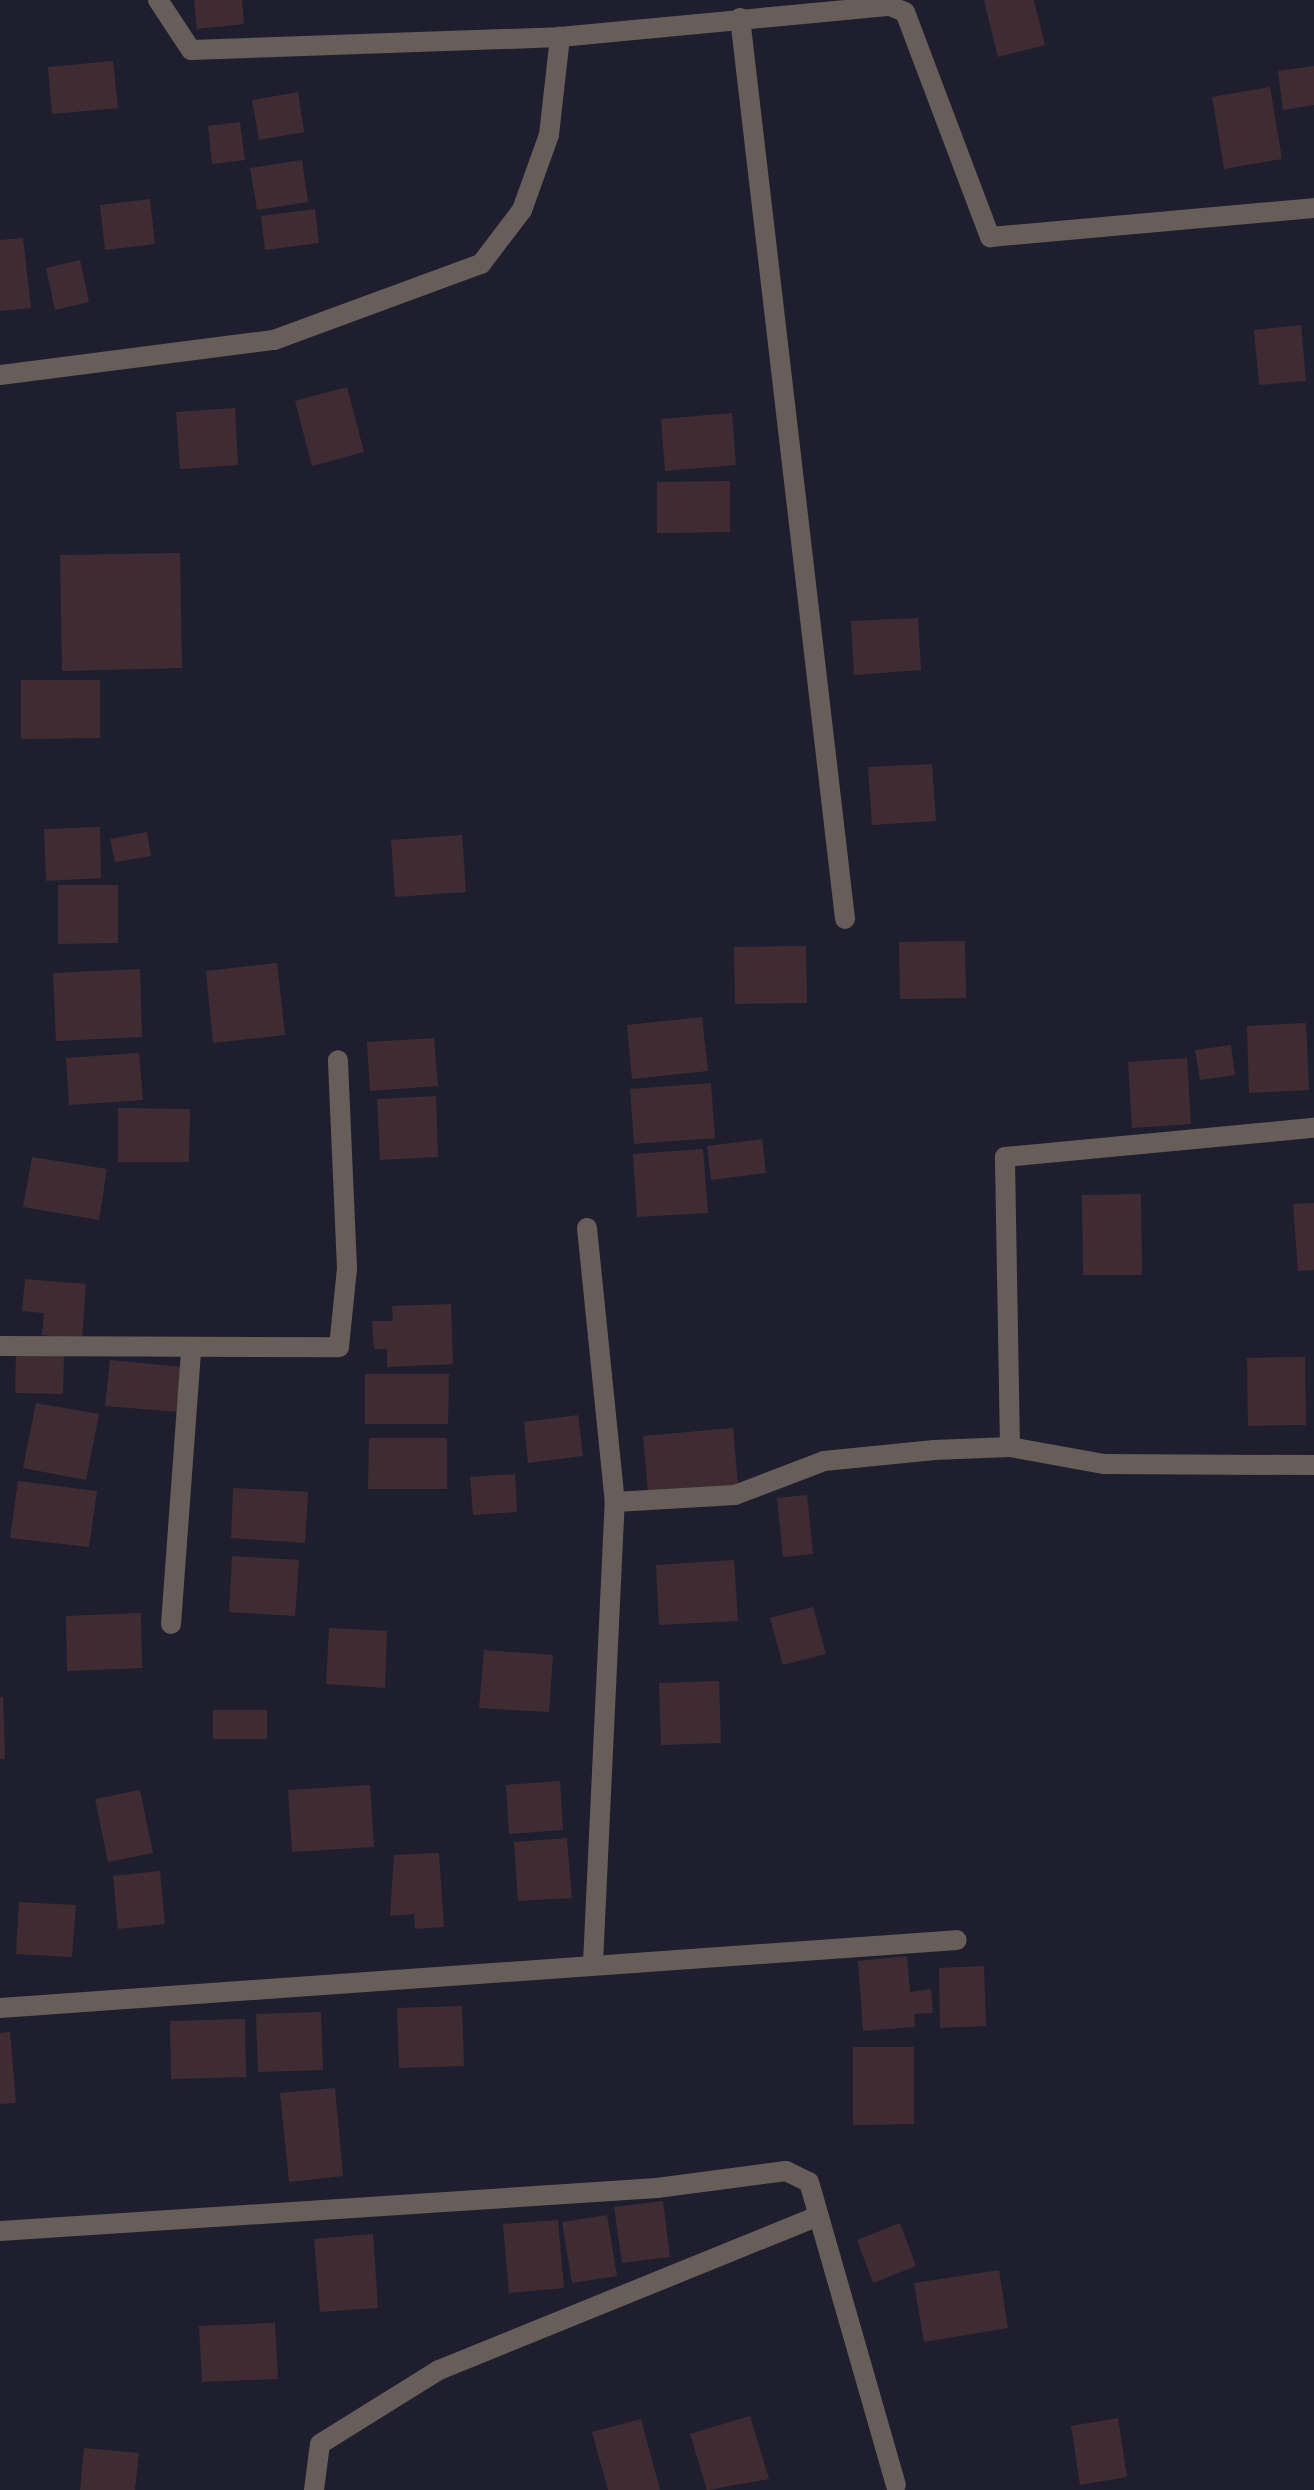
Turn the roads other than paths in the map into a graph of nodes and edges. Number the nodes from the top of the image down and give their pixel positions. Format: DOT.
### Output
graph roads {
  1 [pos="158,0"];
  2 [pos="891,3"];
  3 [pos="740,18"];
  4 [pos="560,37"];
  5 [pos="1314,208"];
  6 [pos="0,375"];
  7 [pos="844,919"];
  8 [pos="338,1060"];
  9 [pos="1314,1128"];
  10 [pos="587,1228"];
  11 [pos="0,1346"];
  12 [pos="191,1352"];
  13 [pos="1010,1448"];
  14 [pos="1314,1465"];
  15 [pos="616,1502"];
  16 [pos="170,1624"];
  17 [pos="957,1940"];
  18 [pos="593,1963"];
  19 [pos="0,2008"];
  20 [pos="818,2216"];
  21 [pos="0,2231"];
  22 [pos="896,2486"];
  23 [pos="314,2490"];
  1 -- 4 [label="street"];
  2 -- 3 [label="street"];
  2 -- 5 [label="street"];
  3 -- 4 [label="street"];
  3 -- 7 [label="street"];
  4 -- 6 [label="street"];
  8 -- 12 [label="street"];
  9 -- 13 [label="street"];
  10 -- 15 [label="street"];
  11 -- 12 [label="street"];
  12 -- 16 [label="street"];
  13 -- 14 [label="street"];
  13 -- 15 [label="street"];
  15 -- 18 [label="street"];
  17 -- 18 [label="street"];
  18 -- 19 [label="street"];
  20 -- 21 [label="street"];
  20 -- 22 [label="street"];
  20 -- 23 [label="street"];
}
